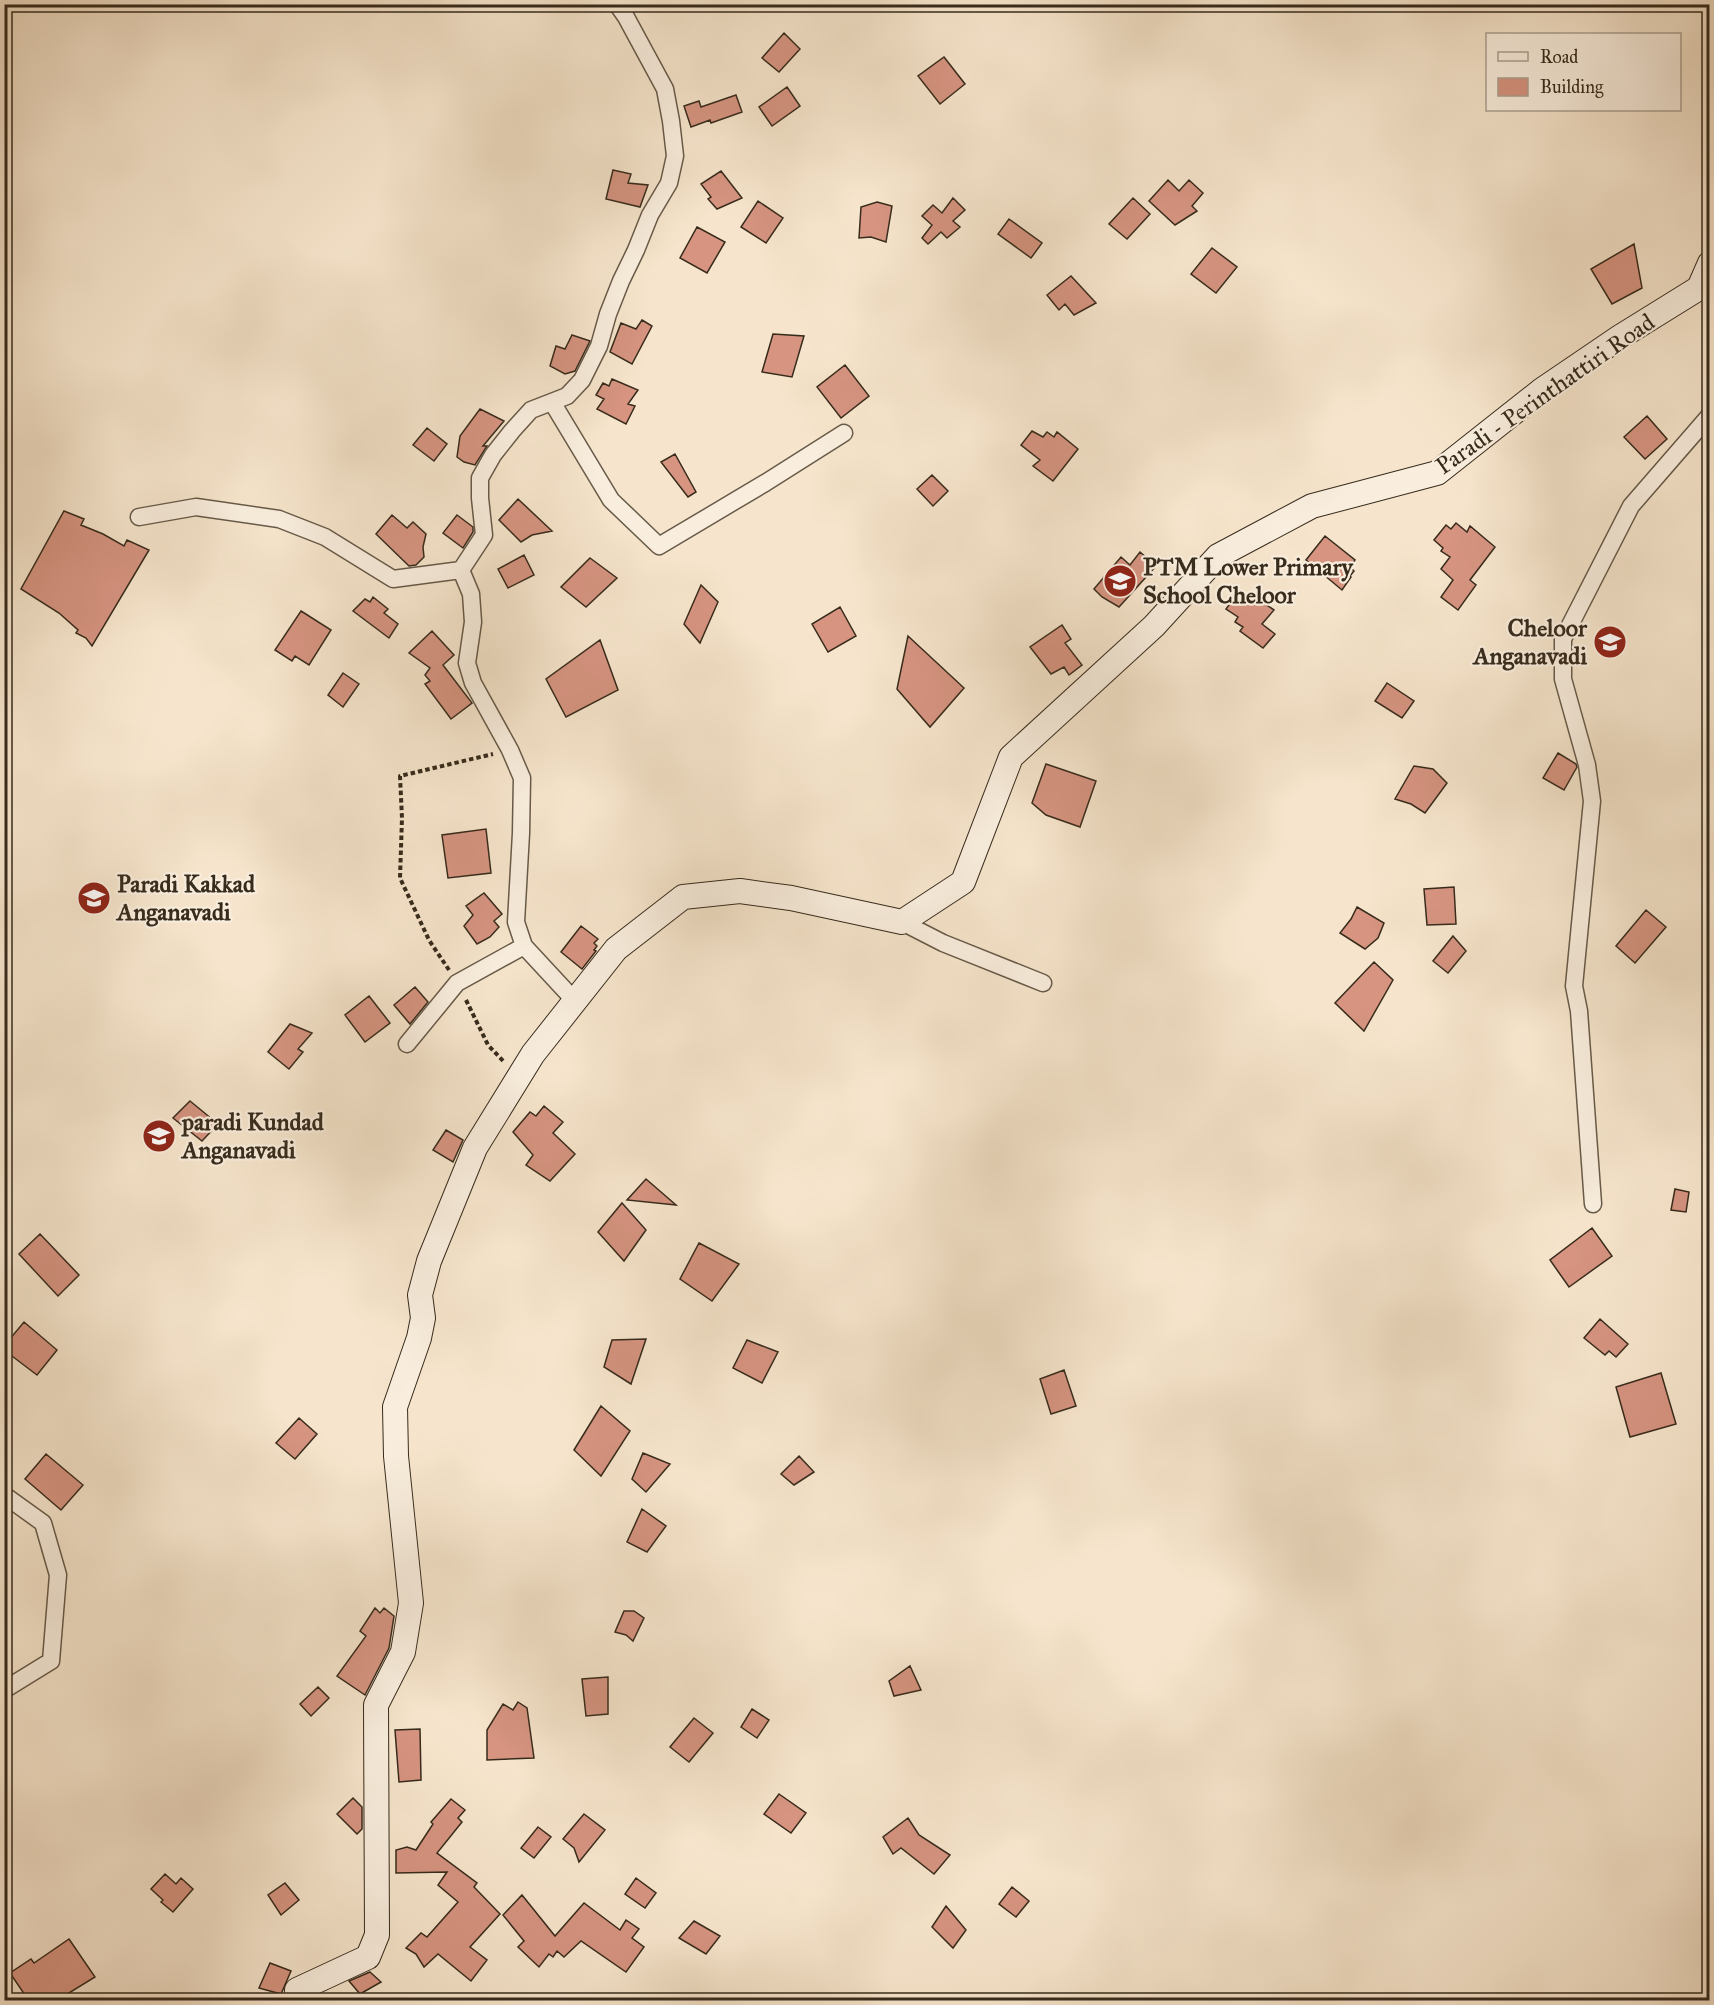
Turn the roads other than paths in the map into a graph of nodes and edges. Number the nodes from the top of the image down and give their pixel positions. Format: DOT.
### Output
graph roads {
  1 [pos="617,4"];
  2 [pos="1708,269"];
  3 [pos="552,402"];
  4 [pos="1710,415"];
  5 [pos="844,433"];
  6 [pos="139,517"];
  7 [pos="461,570"];
  8 [pos="902,922"];
  9 [pos="524,946"];
  10 [pos="1042,983"];
  11 [pos="575,1001"];
  12 [pos="407,1044"];
  13 [pos="1593,1204"];
  14 [pos="4,1495"];
  15 [pos="4,1690"];
  16 [pos="298,2001"];
  1 -- 3 [label="street"];
  2 -- 8 [label="main road, Paradi - Perinthattiri Road"];
  3 -- 5 [label="street"];
  3 -- 7 [label="street"];
  4 -- 13 [label="street"];
  6 -- 7 [label="street"];
  7 -- 9 [label="street"];
  8 -- 10 [label="street"];
  8 -- 11 [label="main road"];
  9 -- 11 [label="street"];
  9 -- 12 [label="street"];
  11 -- 16 [label="main road"];
  14 -- 15 [label="street"];
}
